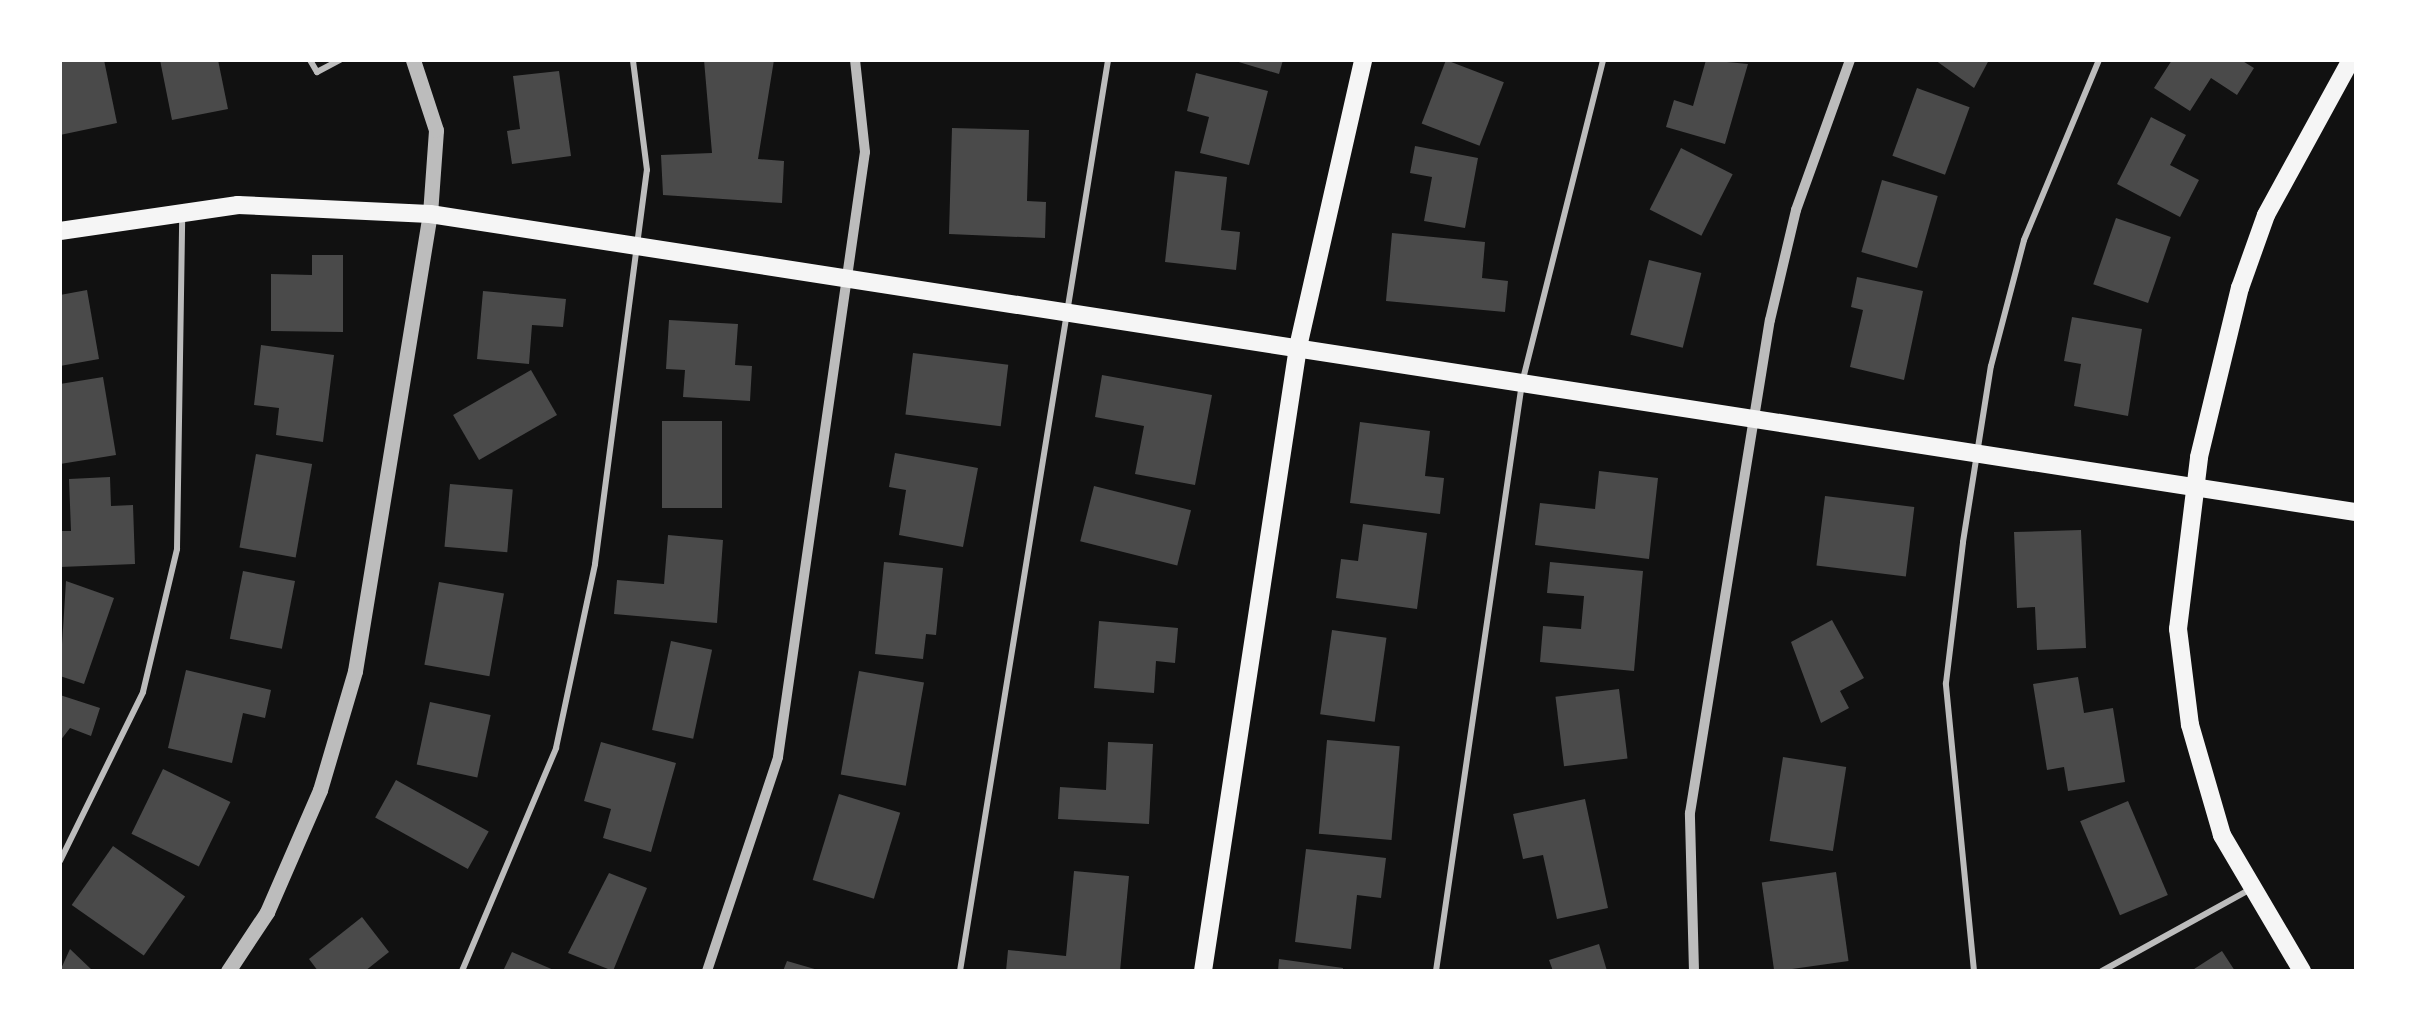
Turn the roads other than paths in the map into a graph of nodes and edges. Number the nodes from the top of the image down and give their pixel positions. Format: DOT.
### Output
graph roads {
  1 [pos="310,60"];
  2 [pos="340,60"];
  3 [pos="413,60"];
  4 [pos="633,60"];
  5 [pos="856,60"];
  6 [pos="1108,60"];
  7 [pos="1363,60"];
  8 [pos="1604,60"];
  9 [pos="1850,60"];
  10 [pos="2099,60"];
  11 [pos="2351,60"];
  12 [pos="182,213"];
  13 [pos="430,214"];
  14 [pos="60,231"];
  15 [pos="634,246"];
  16 [pos="848,280"];
  17 [pos="1068,314"];
  18 [pos="1298,347"];
  19 [pos="1522,384"];
  20 [pos="1754,418"];
  21 [pos="1977,452"];
  22 [pos="2194,488"];
  23 [pos="2356,512"];
  24 [pos="60,862"];
  25 [pos="2250,890"];
  26 [pos="228,971"];
  27 [pos="462,971"];
  28 [pos="707,971"];
  29 [pos="960,971"];
  30 [pos="1204,971"];
  31 [pos="1436,971"];
  32 [pos="1694,971"];
  33 [pos="1974,971"];
  34 [pos="2102,971"];
  35 [pos="2302,971"];
  1 -- 2 [label="lane"];
  3 -- 13 [label="street"];
  4 -- 15 [label="lane"];
  5 -- 16 [label="street"];
  6 -- 17 [label="lane"];
  7 -- 18 [label="main road"];
  8 -- 19 [label="lane"];
  9 -- 20 [label="street"];
  10 -- 21 [label="lane"];
  11 -- 22 [label="main road"];
  12 -- 13 [label="main road"];
  12 -- 14 [label="main road"];
  12 -- 24 [label="lane"];
  13 -- 15 [label="main road"];
  13 -- 26 [label="street"];
  15 -- 16 [label="main road"];
  15 -- 27 [label="lane"];
  16 -- 17 [label="main road"];
  16 -- 28 [label="street"];
  17 -- 18 [label="main road"];
  17 -- 29 [label="lane"];
  18 -- 19 [label="main road"];
  18 -- 30 [label="main road"];
  19 -- 20 [label="main road"];
  19 -- 31 [label="lane"];
  20 -- 21 [label="main road"];
  20 -- 32 [label="street"];
  21 -- 22 [label="main road"];
  21 -- 33 [label="lane"];
  22 -- 23 [label="main road"];
  22 -- 25 [label="main road"];
  25 -- 34 [label="lane"];
  25 -- 35 [label="main road"];
}
